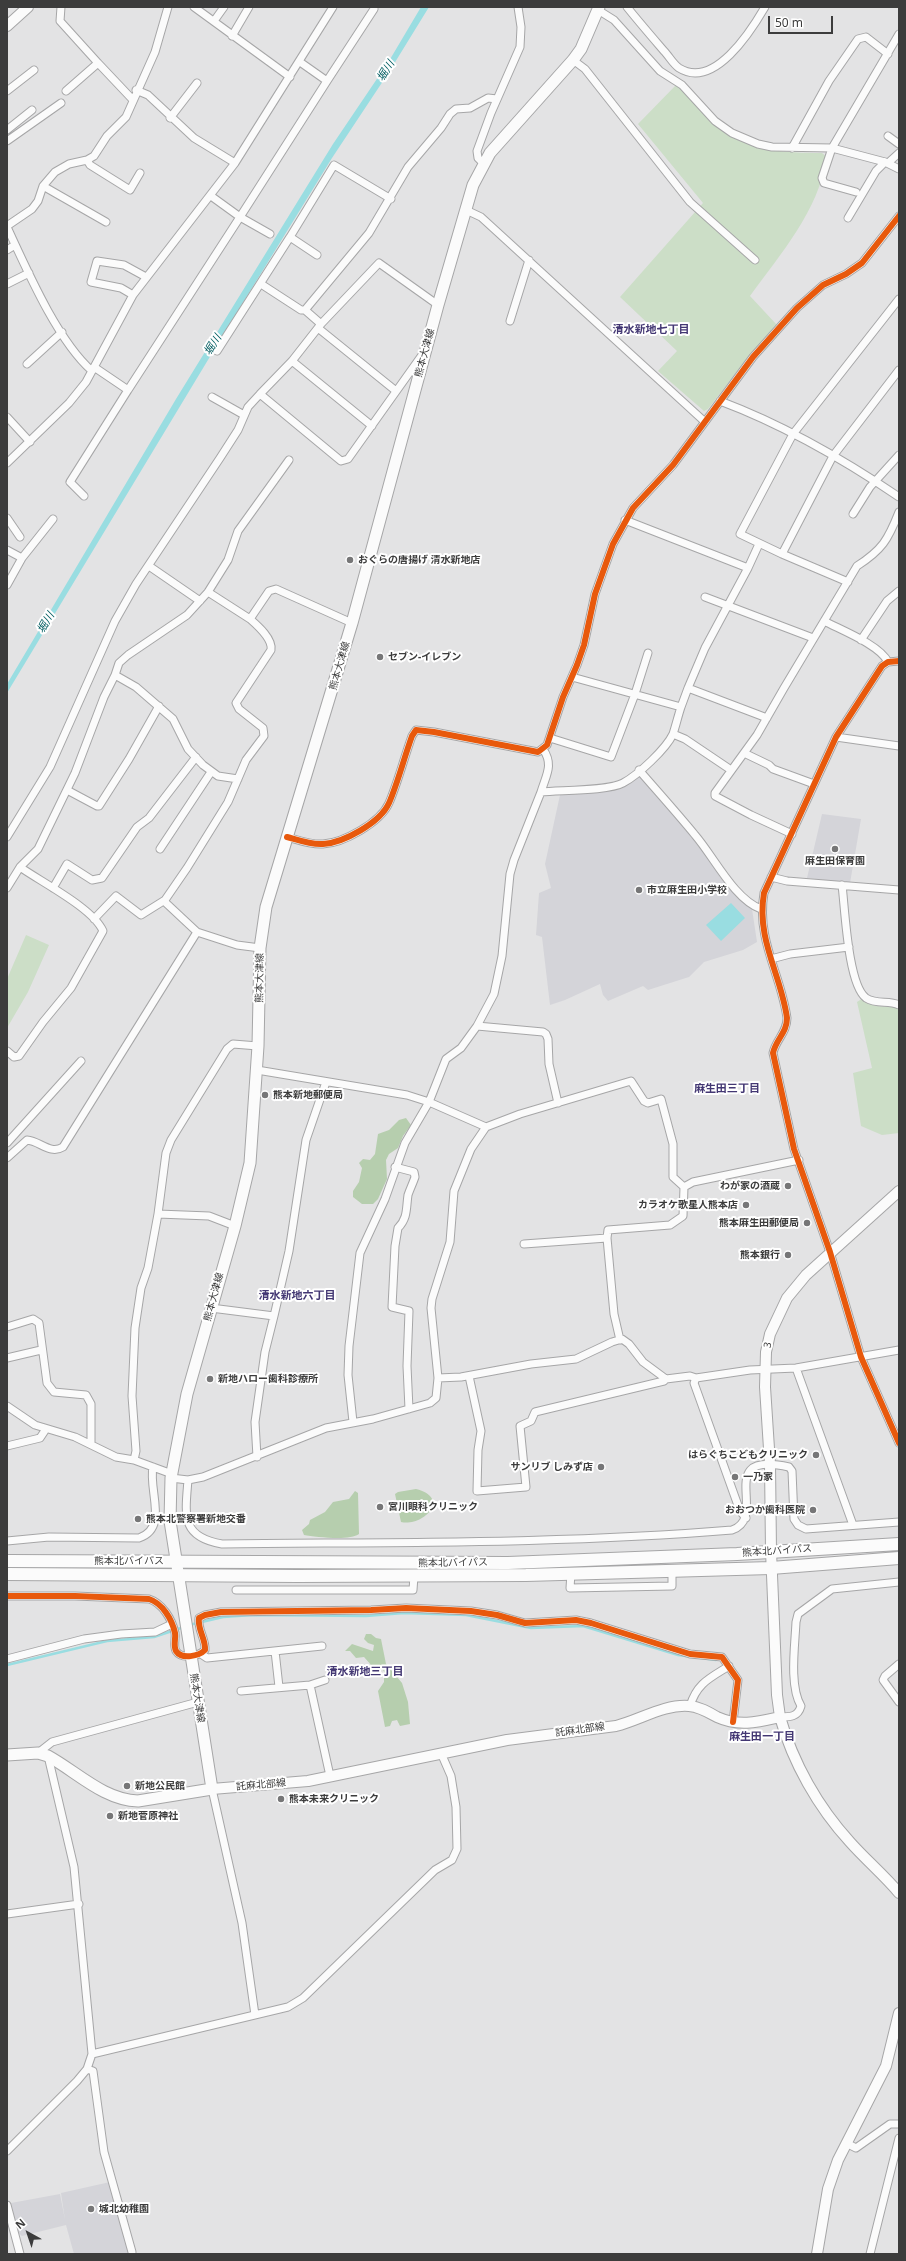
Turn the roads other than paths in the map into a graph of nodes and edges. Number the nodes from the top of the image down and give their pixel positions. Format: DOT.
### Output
graph roads {
  1 [pos="28,7"];
  2 [pos="60,7"];
  3 [pos="168,7"];
  4 [pos="194,7"];
  5 [pos="224,7"];
  6 [pos="249,7"];
  7 [pos="333,7"];
  8 [pos="518,7"];
  9 [pos="626,7"];
  10 [pos="765,7"];
  11 [pos="374,9"];
  12 [pos="599,9"];
  13 [pos="214,21"];
  14 [pos="7,26"];
  15 [pos="899,34"];
  16 [pos="232,36"];
  17 [pos="888,54"];
  18 [pos="573,60"];
  19 [pos="300,62"];
  20 [pos="98,63"];
  21 [pos="34,70"];
  22 [pos="290,77"];
  23 [pos="327,80"];
  24 [pos="197,83"];
  25 [pos="136,90"];
  26 [pos="7,91"];
  27 [pos="66,91"];
  28 [pos="497,99"];
  29 [pos="133,100"];
  30 [pos="61,103"];
  31 [pos="32,110"];
  32 [pos="170,118"];
  33 [pos="7,130"];
  34 [pos="888,136"];
  35 [pos="7,141"];
  36 [pos="899,144"];
  37 [pos="792,148"];
  38 [pos="832,148"];
  39 [pos="899,153"];
  40 [pos="87,160"];
  41 [pos="235,163"];
  42 [pos="483,163"];
  43 [pos="887,163"];
  44 [pos="899,169"];
  45 [pos="140,173"];
  46 [pos="43,186"];
  47 [pos="856,192"];
  48 [pos="211,196"];
  49 [pos="391,198"];
  50 [pos="466,210"];
  51 [pos="899,216"];
  52 [pos="240,217"];
  53 [pos="848,218"];
  54 [pos="106,222"];
  55 [pos="7,227"];
  56 [pos="270,234"];
  57 [pos="290,237"];
  58 [pos="15,245"];
  59 [pos="7,250"];
  60 [pos="317,255"];
  61 [pos="528,260"];
  62 [pos="755,260"];
  63 [pos="29,273"];
  64 [pos="146,276"];
  65 [pos="7,284"];
  66 [pos="261,284"];
  67 [pos="133,295"];
  68 [pos="899,299"];
  69 [pos="438,305"];
  70 [pos="305,310"];
  71 [pos="510,321"];
  72 [pos="319,326"];
  73 [pos="62,332"];
  74 [pos="425,350"];
  75 [pos="217,351"];
  76 [pos="292,361"];
  77 [pos="27,364"];
  78 [pos="93,369"];
  79 [pos="899,370"];
  80 [pos="128,390"];
  81 [pos="396,391"];
  82 [pos="260,394"];
  83 [pos="212,397"];
  84 [pos="720,401"];
  85 [pos="244,416"];
  86 [pos="7,417"];
  87 [pos="705,422"];
  88 [pos="372,426"];
  89 [pos="793,434"];
  90 [pos="30,442"];
  91 [pos="899,455"];
  92 [pos="833,456"];
  93 [pos="289,460"];
  94 [pos="7,463"];
  95 [pos="875,481"];
  96 [pos="84,496"];
  97 [pos="899,498"];
  98 [pos="899,512"];
  99 [pos="853,514"];
  100 [pos="7,518"];
  101 [pos="52,519"];
  102 [pos="625,520"];
  103 [pos="20,538"];
  104 [pos="758,544"];
  105 [pos="7,550"];
  106 [pos="782,554"];
  107 [pos="22,558"];
  108 [pos="149,566"];
  109 [pos="748,568"];
  110 [pos="848,582"];
  111 [pos="7,585"];
  112 [pos="899,591"];
  113 [pos="208,592"];
  114 [pos="706,597"];
  115 [pos="200,601"];
  116 [pos="728,606"];
  117 [pos="250,620"];
  118 [pos="824,621"];
  119 [pos="352,623"];
  120 [pos="813,638"];
  121 [pos="861,640"];
  122 [pos="648,653"];
  123 [pos="899,661"];
  124 [pos="888,662"];
  125 [pos="115,675"];
  126 [pos="572,677"];
  127 [pos="688,688"];
  128 [pos="635,694"];
  129 [pos="159,706"];
  130 [pos="681,707"];
  131 [pos="767,718"];
  132 [pos="672,734"];
  133 [pos="836,737"];
  134 [pos="550,738"];
  135 [pos="899,746"];
  136 [pos="543,749"];
  137 [pos="744,754"];
  138 [pos="196,757"];
  139 [pos="639,770"];
  140 [pos="731,770"];
  141 [pos="211,772"];
  142 [pos="238,779"];
  143 [pos="814,784"];
  144 [pos="67,790"];
  145 [pos="540,792"];
  146 [pos="792,834"];
  147 [pos="7,836"];
  148 [pos="287,837"];
  149 [pos="160,848"];
  150 [pos="20,868"];
  151 [pos="771,877"];
  152 [pos="842,885"];
  153 [pos="7,888"];
  154 [pos="53,888"];
  155 [pos="899,890"];
  156 [pos="165,900"];
  157 [pos="761,909"];
  158 [pos="94,918"];
  159 [pos="196,932"];
  160 [pos="849,946"];
  161 [pos="260,948"];
  162 [pos="771,959"];
  163 [pos="899,1005"];
  164 [pos="477,1026"];
  165 [pos="258,1046"];
  166 [pos="7,1052"];
  167 [pos="81,1061"];
  168 [pos="257,1070"];
  169 [pos="326,1082"];
  170 [pos="429,1102"];
  171 [pos="558,1103"];
  172 [pos="486,1127"];
  173 [pos="7,1143"];
  174 [pos="7,1158"];
  175 [pos="799,1160"];
  176 [pos="395,1167"];
  177 [pos="684,1187"];
  178 [pos="899,1191"];
  179 [pos="158,1214"];
  180 [pos="235,1226"];
  181 [pos="607,1238"];
  182 [pos="524,1244"];
  183 [pos="830,1252"];
  184 [pos="212,1308"];
  185 [pos="274,1316"];
  186 [pos="7,1327"];
  187 [pos="620,1340"];
  188 [pos="42,1350"];
  189 [pos="899,1350"];
  190 [pos="861,1357"];
  191 [pos="7,1358"];
  192 [pos="796,1368"];
  193 [pos="765,1370"];
  194 [pos="469,1376"];
  195 [pos="438,1378"];
  196 [pos="696,1378"];
  197 [pos="666,1379"];
  198 [pos="7,1406"];
  199 [pos="409,1409"];
  200 [pos="352,1422"];
  201 [pos="46,1429"];
  202 [pos="899,1443"];
  203 [pos="91,1444"];
  204 [pos="7,1446"];
  205 [pos="257,1457"];
  206 [pos="134,1460"];
  207 [pos="770,1464"];
  208 [pos="153,1467"];
  209 [pos="172,1476"];
  210 [pos="188,1480"];
  211 [pos="746,1518"];
  212 [pos="899,1522"];
  213 [pos="853,1525"];
  214 [pos="7,1541"];
  215 [pos="899,1544"];
  216 [pos="771,1551"];
  217 [pos="899,1558"];
  218 [pos="7,1561"];
  219 [pos="177,1561"];
  220 [pos="772,1568"];
  221 [pos="7,1574"];
  222 [pos="179,1576"];
  223 [pos="297,1576"];
  224 [pos="414,1576"];
  225 [pos="899,1582"];
  226 [pos="236,1590"];
  227 [pos="296,1590"];
  228 [pos="7,1596"];
  229 [pos="172,1624"];
  230 [pos="322,1646"];
  231 [pos="275,1651"];
  232 [pos="196,1655"];
  233 [pos="7,1659"];
  234 [pos="899,1664"];
  235 [pos="729,1666"];
  236 [pos="325,1680"];
  237 [pos="310,1684"];
  238 [pos="279,1687"];
  239 [pos="241,1691"];
  240 [pos="198,1702"];
  241 [pos="899,1702"];
  242 [pos="690,1706"];
  243 [pos="780,1717"];
  244 [pos="733,1722"];
  245 [pos="441,1753"];
  246 [pos="43,1754"];
  247 [pos="7,1755"];
  248 [pos="330,1776"];
  249 [pos="212,1789"];
  250 [pos="899,1893"];
  251 [pos="79,1904"];
  252 [pos="7,1914"];
  253 [pos="899,2014"];
  254 [pos="255,2015"];
  255 [pos="92,2054"];
  256 [pos="87,2069"];
  257 [pos="899,2124"];
  258 [pos="899,2138"];
  259 [pos="846,2143"];
  260 [pos="7,2151"];
  261 [pos="7,2205"];
  262 [pos="132,2252"];
  263 [pos="20,2254"];
  264 [pos="816,2254"];
  265 [pos="870,2254"];
  1 -- 14 [label="street"];
  2 -- 20 [label="street"];
  3 -- 25 [label="street"];
  4 -- 13 [label="street"];
  5 -- 13 [label="street"];
  6 -- 16 [label="street"];
  7 -- 19 [label="street"];
  8 -- 28 [label="street"];
  9 -- 10 [label="street"];
  11 -- 23 [label="street"];
  12 -- 18 [label="main road, 熊本大津線"];
  12 -- 37 [label="street"];
  13 -- 16 [label="street"];
  15 -- 17 [label="street"];
  16 -- 22 [label="street"];
  17 -- 37 [label="street"];
  17 -- 38 [label="street"];
  18 -- 42 [label="main road, 熊本大津線"];
  18 -- 62 [label="street"];
  19 -- 22 [label="street"];
  19 -- 23 [label="street"];
  20 -- 27 [label="street"];
  20 -- 29 [label="street"];
  21 -- 26 [label="street"];
  22 -- 41 [label="street"];
  23 -- 52 [label="street"];
  24 -- 32 [label="street"];
  25 -- 29 [label="street"];
  25 -- 32 [label="street"];
  28 -- 42 [label="street"];
  28 -- 49 [label="street"];
  29 -- 40 [label="street"];
  30 -- 35 [label="street"];
  31 -- 33 [label="street"];
  32 -- 41 [label="street"];
  34 -- 36 [label="street"];
  37 -- 38 [label="street"];
  38 -- 43 [label="street"];
  38 -- 47 [label="street"];
  39 -- 43 [label="street"];
  40 -- 45 [label="street"];
  40 -- 46 [label="street"];
  41 -- 48 [label="street"];
  42 -- 50 [label="main road, 熊本大津線"];
  43 -- 44 [label="street"];
  43 -- 53 [label="street"];
  46 -- 54 [label="street"];
  46 -- 55 [label="street"];
  48 -- 52 [label="street"];
  48 -- 64 [label="street"];
  49 -- 57 [label="street"];
  49 -- 70 [label="street"];
  50 -- 61 [label="street"];
  50 -- 69 [label="main road, 熊本大津線"];
  51 -- 84 [label="street"];
  52 -- 56 [label="street"];
  52 -- 80 [label="street"];
  55 -- 58 [label="street"];
  57 -- 60 [label="street"];
  57 -- 66 [label="street"];
  58 -- 59 [label="street"];
  58 -- 63 [label="street"];
  61 -- 71 [label="street"];
  61 -- 87 [label="street"];
  63 -- 65 [label="street"];
  63 -- 73 [label="street"];
  64 -- 67 [label="street"];
  64 -- 67 [label="street"];
  66 -- 70 [label="street"];
  66 -- 75 [label="street"];
  67 -- 78 [label="street"];
  68 -- 89 [label="street"];
  69 -- 72 [label="street"];
  69 -- 74 [label="main road, 熊本大津線"];
  70 -- 72 [label="street"];
  72 -- 76 [label="street"];
  72 -- 81 [label="street"];
  73 -- 77 [label="street"];
  73 -- 78 [label="street"];
  74 -- 81 [label="street"];
  74 -- 119 [label="main road, 熊本大津線"];
  76 -- 82 [label="street"];
  76 -- 88 [label="street"];
  78 -- 80 [label="street"];
  78 -- 90 [label="street"];
  79 -- 92 [label="street"];
  80 -- 96 [label="street"];
  81 -- 88 [label="street"];
  82 -- 85 [label="street"];
  82 -- 88 [label="street"];
  83 -- 85 [label="street"];
  84 -- 87 [label="street"];
  84 -- 89 [label="street"];
  85 -- 108 [label="street"];
  86 -- 90 [label="street"];
  87 -- 102 [label="street"];
  89 -- 92 [label="street"];
  89 -- 104 [label="street"];
  90 -- 94 [label="street"];
  91 -- 95 [label="street"];
  92 -- 95 [label="street"];
  92 -- 106 [label="street"];
  93 -- 113 [label="street"];
  95 -- 97 [label="street"];
  95 -- 99 [label="street"];
  98 -- 110 [label="street"];
  100 -- 103 [label="street"];
  101 -- 107 [label="street"];
  102 -- 109 [label="street"];
  102 -- 126 [label="street"];
  104 -- 106 [label="street"];
  104 -- 109 [label="street"];
  105 -- 107 [label="street"];
  106 -- 110 [label="street"];
  107 -- 111 [label="street"];
  108 -- 115 [label="street"];
  108 -- 147 [label="street"];
  109 -- 116 [label="street"];
  110 -- 118 [label="street"];
  112 -- 121 [label="street"];
  113 -- 115 [label="street"];
  113 -- 117 [label="street"];
  114 -- 116 [label="street"];
  115 -- 125 [label="street"];
  116 -- 120 [label="street"];
  116 -- 127 [label="street"];
  117 -- 119 [label="street"];
  117 -- 142 [label="street"];
  118 -- 120 [label="street"];
  118 -- 121 [label="street"];
  119 -- 148 [label="main road, 熊本大津線"];
  120 -- 131 [label="street"];
  121 -- 124 [label="street"];
  122 -- 128 [label="street"];
  123 -- 124 [label="street"];
  124 -- 133 [label="street"];
  125 -- 129 [label="street"];
  125 -- 144 [label="street"];
  126 -- 128 [label="street"];
  126 -- 134 [label="street"];
  127 -- 130 [label="street"];
  127 -- 131 [label="street"];
  128 -- 130 [label="street"];
  128 -- 134 [label="street"];
  129 -- 138 [label="street"];
  129 -- 144 [label="street"];
  130 -- 132 [label="street"];
  131 -- 137 [label="street"];
  132 -- 139 [label="street"];
  132 -- 140 [label="street"];
  133 -- 135 [label="street"];
  133 -- 143 [label="street"];
  134 -- 136 [label="street"];
  136 -- 145 [label="street"];
  136 -- 148 [label="street"];
  137 -- 140 [label="street"];
  137 -- 143 [label="street"];
  138 -- 141 [label="street"];
  138 -- 154 [label="street"];
  139 -- 145 [label="street"];
  139 -- 157 [label="street"];
  140 -- 146 [label="street"];
  141 -- 142 [label="street"];
  141 -- 149 [label="street"];
  142 -- 156 [label="street"];
  143 -- 146 [label="street"];
  144 -- 150 [label="street"];
  145 -- 164 [label="street"];
  146 -- 151 [label="street"];
  148 -- 161 [label="main road, 熊本大津線"];
  150 -- 153 [label="street"];
  150 -- 154 [label="street"];
  151 -- 152 [label="street"];
  151 -- 157 [label="street"];
  152 -- 155 [label="street"];
  152 -- 160 [label="street"];
  154 -- 158 [label="street"];
  156 -- 158 [label="street"];
  156 -- 159 [label="street"];
  157 -- 162 [label="street"];
  158 -- 166 [label="street"];
  159 -- 161 [label="street"];
  159 -- 174 [label="street"];
  160 -- 162 [label="street"];
  160 -- 163 [label="street"];
  161 -- 165 [label="main road, 熊本大津線"];
  162 -- 175 [label="street"];
  164 -- 170 [label="street"];
  164 -- 171 [label="street"];
  165 -- 168 [label="main road, 熊本大津線"];
  165 -- 179 [label="street"];
  167 -- 173 [label="street"];
  168 -- 169 [label="street"];
  168 -- 180 [label="main road, 熊本大津線"];
  169 -- 170 [label="street"];
  169 -- 185 [label="street"];
  170 -- 172 [label="street"];
  170 -- 176 [label="street"];
  171 -- 172 [label="street"];
  171 -- 177 [label="street"];
  172 -- 195 [label="street"];
  175 -- 177 [label="street"];
  175 -- 183 [label="street"];
  176 -- 199 [label="street"];
  176 -- 200 [label="street"];
  177 -- 181 [label="street"];
  178 -- 183 [label="street, 3"];
  179 -- 180 [label="street"];
  179 -- 206 [label="street"];
  180 -- 184 [label="main road, 熊本大津線"];
  181 -- 182 [label="street"];
  181 -- 187 [label="street"];
  183 -- 190 [label="street"];
  183 -- 193 [label="street, 3"];
  184 -- 185 [label="street"];
  184 -- 209 [label="main road, 熊本大津線"];
  185 -- 205 [label="street"];
  186 -- 188 [label="street"];
  187 -- 194 [label="street"];
  187 -- 197 [label="street"];
  188 -- 191 [label="street"];
  188 -- 203 [label="street"];
  189 -- 190 [label="street"];
  190 -- 192 [label="street"];
  190 -- 202 [label="street"];
  192 -- 193 [label="street"];
  192 -- 213 [label="street"];
  193 -- 196 [label="street"];
  193 -- 207 [label="street, 3"];
  194 -- 195 [label="street"];
  194 -- 197 [label="street"];
  195 -- 199 [label="street"];
  196 -- 197 [label="street"];
  196 -- 211 [label="street"];
  198 -- 201 [label="street"];
  199 -- 200 [label="street"];
  200 -- 205 [label="street"];
  201 -- 203 [label="street"];
  201 -- 204 [label="street"];
  203 -- 206 [label="street"];
  205 -- 210 [label="street"];
  206 -- 208 [label="street"];
  207 -- 211 [label="street"];
  207 -- 213 [label="street"];
  207 -- 216 [label="street, 3"];
  208 -- 209 [label="street"];
  208 -- 214 [label="street"];
  209 -- 210 [label="street"];
  209 -- 219 [label="main road, 熊本大津線"];
  210 -- 211 [label="street"];
  212 -- 213 [label="street"];
  215 -- 216 [label="highway, 熊本北バイパス"];
  216 -- 219 [label="highway, 熊本北バイパス"];
  216 -- 220 [label="street"];
  217 -- 220 [label="highway, 熊本北バイパス"];
  218 -- 219 [label="highway, 熊本北バイパス"];
  219 -- 222 [label="main road, 熊本大津線"];
  220 -- 224 [label="highway, 熊本北バイパス"];
  220 -- 243 [label="street"];
  221 -- 222 [label="highway, 熊本北バイパス"];
  222 -- 223 [label="highway, 熊本北バイパス"];
  222 -- 232 [label="main road, 熊本大津線"];
  223 -- 224 [label="highway, 熊本北バイパス"];
  223 -- 227 [label="street"];
  224 -- 227 [label="street"];
  225 -- 243 [label="street"];
  226 -- 227 [label="street"];
  228 -- 229 [label="street"];
  229 -- 232 [label="street"];
  229 -- 233 [label="street"];
  230 -- 231 [label="street"];
  231 -- 232 [label="street"];
  231 -- 238 [label="street"];
  232 -- 235 [label="street"];
  232 -- 240 [label="main road, 熊本大津線"];
  234 -- 241 [label="street"];
  235 -- 242 [label="street"];
  235 -- 244 [label="street"];
  236 -- 237 [label="street"];
  237 -- 238 [label="street"];
  237 -- 248 [label="street"];
  238 -- 239 [label="street"];
  240 -- 246 [label="street"];
  240 -- 249 [label="main road, 熊本大津線"];
  242 -- 244 [label="street, 託麻北部線"];
  242 -- 245 [label="street, 託麻北部線"];
  243 -- 244 [label="street, 託麻北部線"];
  243 -- 250 [label="street"];
  245 -- 248 [label="street, 託麻北部線"];
  245 -- 254 [label="street"];
  246 -- 247 [label="main road"];
  246 -- 249 [label="main road"];
  246 -- 251 [label="street"];
  248 -- 249 [label="street, 託麻北部線"];
  249 -- 254 [label="street"];
  251 -- 252 [label="street"];
  251 -- 255 [label="street"];
  253 -- 259 [label="street"];
  254 -- 255 [label="street"];
  255 -- 256 [label="street"];
  256 -- 260 [label="street"];
  256 -- 262 [label="street"];
  257 -- 259 [label="street"];
  258 -- 265 [label="street"];
  259 -- 264 [label="street"];
  261 -- 263 [label="street"];
}
